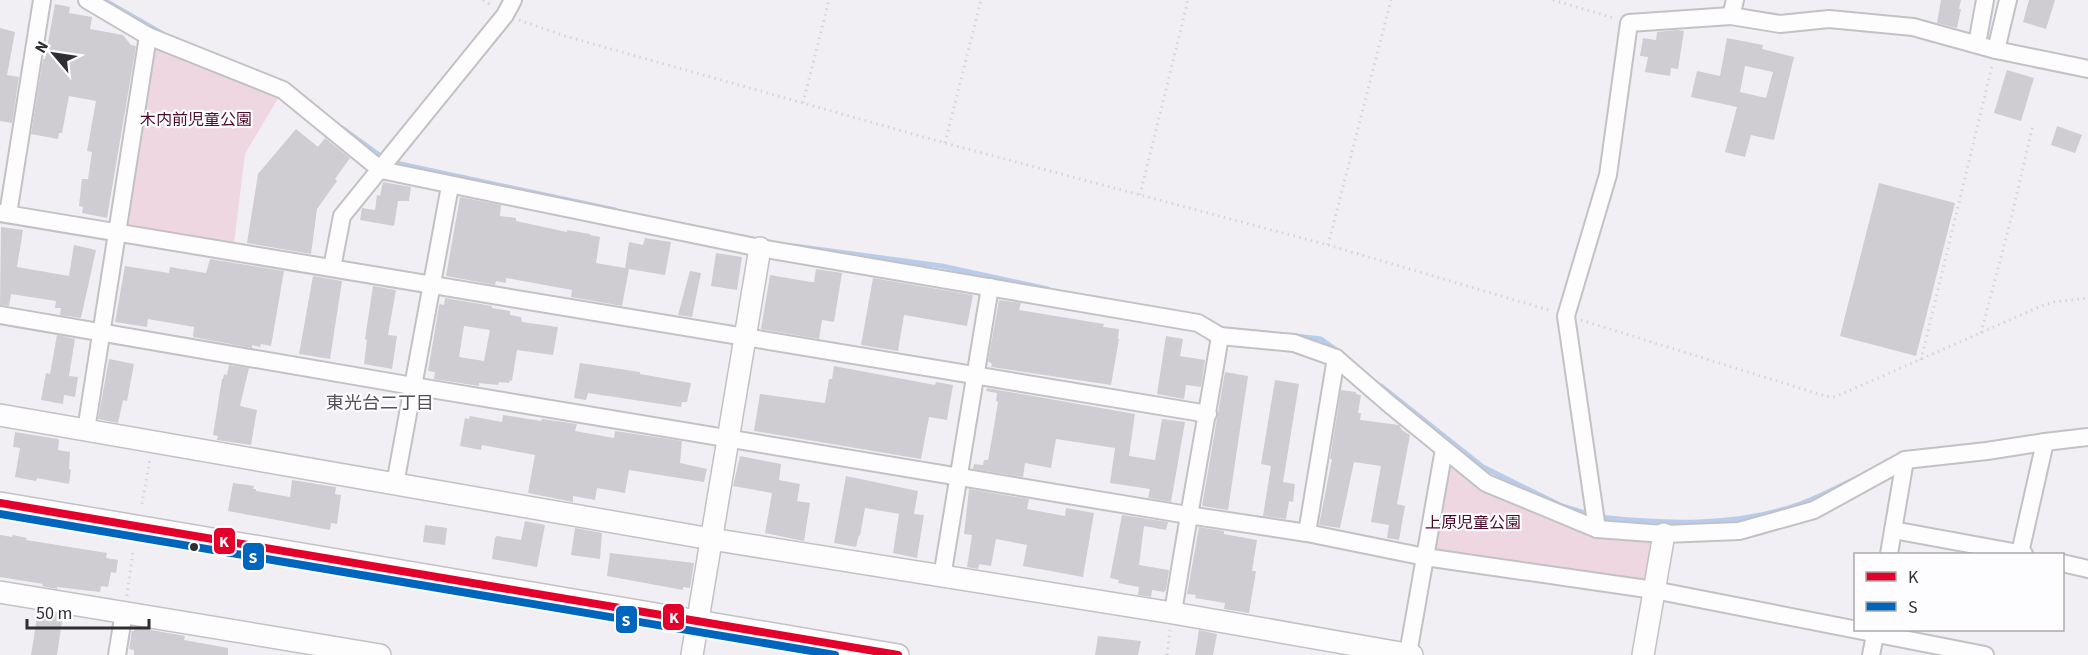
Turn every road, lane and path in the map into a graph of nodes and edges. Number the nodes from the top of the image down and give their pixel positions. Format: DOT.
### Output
graph roads {
  1 [pos="42,0"];
  2 [pos="87,0"];
  3 [pos="829,0"];
  4 [pos="981,0"];
  5 [pos="1188,0"];
  6 [pos="1391,0"];
  7 [pos="1553,0"];
  8 [pos="1985,0"];
  9 [pos="2008,0"];
  10 [pos="509,7"];
  11 [pos="1733,8"];
  12 [pos="1629,23"];
  13 [pos="148,36"];
  14 [pos="1977,44"];
  15 [pos="1996,50"];
  16 [pos="2088,69"];
  17 [pos="804,103"];
  18 [pos="2033,125"];
  19 [pos="945,143"];
  20 [pos="381,170"];
  21 [pos="450,186"];
  22 [pos="1140,195"];
  23 [pos="4,214"];
  24 [pos="116,232"];
  25 [pos="1328,245"];
  26 [pos="760,248"];
  27 [pos="332,268"];
  28 [pos="432,284"];
  29 [pos="990,287"];
  30 [pos="2088,298"];
  31 [pos="0,315"];
  32 [pos="1566,316"];
  33 [pos="102,332"];
  34 [pos="1981,333"];
  35 [pos="745,336"];
  36 [pos="1220,336"];
  37 [pos="1336,358"];
  38 [pos="1921,360"];
  39 [pos="976,375"];
  40 [pos="413,386"];
  41 [pos="1208,414"];
  42 [pos="0,415"];
  43 [pos="86,430"];
  44 [pos="728,437"];
  45 [pos="2088,437"];
  46 [pos="153,442"];
  47 [pos="2045,442"];
  48 [pos="1444,449"];
  49 [pos="1905,460"];
  50 [pos="960,477"];
  51 [pos="395,484"];
  52 [pos="0,503"];
  53 [pos="142,504"];
  54 [pos="1188,515"];
  55 [pos="1597,529"];
  56 [pos="1893,530"];
  57 [pos="1307,532"];
  58 [pos="1664,534"];
  59 [pos="711,539"];
  60 [pos="133,551"];
  61 [pos="1889,553"];
  62 [pos="2017,553"];
  63 [pos="2022,553"];
  64 [pos="1425,557"];
  65 [pos="2064,564"];
  66 [pos="2088,570"];
  67 [pos="942,577"];
  68 [pos="1654,590"];
  69 [pos="0,592"];
  70 [pos="124,612"];
  71 [pos="1173,613"];
  72 [pos="697,621"];
  73 [pos="1854,628"];
  74 [pos="1875,632"];
  75 [pos="117,655"];
  76 [pos="380,655"];
  77 [pos="692,655"];
  78 [pos="898,655"];
  79 [pos="1167,655"];
  80 [pos="1410,655"];
  81 [pos="1643,655"];
  82 [pos="1871,655"];
  83 [pos="1985,655"];
  1 -- 23 [label="street"];
  2 -- 13 [label="street"];
  3 -- 17 [label="path"];
  4 -- 19 [label="path"];
  5 -- 22 [label="path"];
  6 -- 25 [label="path"];
  7 -- 12 [label="path"];
  8 -- 14 [label="street"];
  9 -- 15 [label="street"];
  10 -- 17 [label="path"];
  10 -- 20 [label="street"];
  11 -- 12 [label="street"];
  11 -- 14 [label="street"];
  12 -- 32 [label="street"];
  13 -- 20 [label="street"];
  13 -- 24 [label="street"];
  14 -- 15 [label="street"];
  15 -- 16 [label="street"];
  15 -- 38 [label="path"];
  17 -- 19 [label="path"];
  18 -- 34 [label="path"];
  19 -- 22 [label="path"];
  20 -- 21 [label="street"];
  20 -- 27 [label="street"];
  21 -- 26 [label="street"];
  21 -- 28 [label="street"];
  22 -- 25 [label="path"];
  23 -- 24 [label="street"];
  24 -- 27 [label="street"];
  24 -- 33 [label="street"];
  25 -- 32 [label="path"];
  26 -- 29 [label="street"];
  26 -- 35 [label="street"];
  27 -- 28 [label="street"];
  28 -- 35 [label="street"];
  28 -- 40 [label="street"];
  29 -- 36 [label="street"];
  29 -- 39 [label="street"];
  30 -- 34 [label="path"];
  31 -- 33 [label="street"];
  32 -- 38 [label="path"];
  32 -- 55 [label="street"];
  33 -- 40 [label="street"];
  33 -- 43 [label="street"];
  34 -- 38 [label="path"];
  35 -- 39 [label="street"];
  35 -- 44 [label="street"];
  36 -- 37 [label="street"];
  36 -- 41 [label="street"];
  37 -- 48 [label="street"];
  37 -- 57 [label="street"];
  39 -- 41 [label="street"];
  39 -- 50 [label="street"];
  40 -- 44 [label="street"];
  40 -- 51 [label="street"];
  41 -- 54 [label="street"];
  42 -- 43 [label="street"];
  43 -- 46 [label="street"];
  44 -- 50 [label="street"];
  44 -- 59 [label="street"];
  45 -- 47 [label="street"];
  46 -- 51 [label="street"];
  46 -- 53 [label="path"];
  47 -- 49 [label="street"];
  47 -- 63 [label="street"];
  48 -- 55 [label="street"];
  48 -- 64 [label="street"];
  49 -- 56 [label="street"];
  49 -- 58 [label="street"];
  50 -- 54 [label="street"];
  50 -- 67 [label="street"];
  51 -- 59 [label="street"];
  52 -- 72 [label="street"];
  54 -- 57 [label="street"];
  54 -- 71 [label="street"];
  55 -- 58 [label="street"];
  56 -- 61 [label="street"];
  56 -- 62 [label="street"];
  57 -- 64 [label="street"];
  58 -- 68 [label="street"];
  59 -- 67 [label="street"];
  59 -- 72 [label="street"];
  60 -- 70 [label="path"];
  64 -- 68 [label="street"];
  64 -- 80 [label="street"];
  65 -- 66 [label="street"];
  67 -- 71 [label="street"];
  68 -- 73 [label="street"];
  68 -- 81 [label="street"];
  69 -- 70 [label="street"];
  70 -- 75 [label="street"];
  70 -- 76 [label="street"];
  71 -- 79 [label="path"];
  71 -- 80 [label="street"];
  72 -- 77 [label="street"];
  72 -- 78 [label="street"];
  74 -- 82 [label="street"];
  74 -- 83 [label="street"];
}
